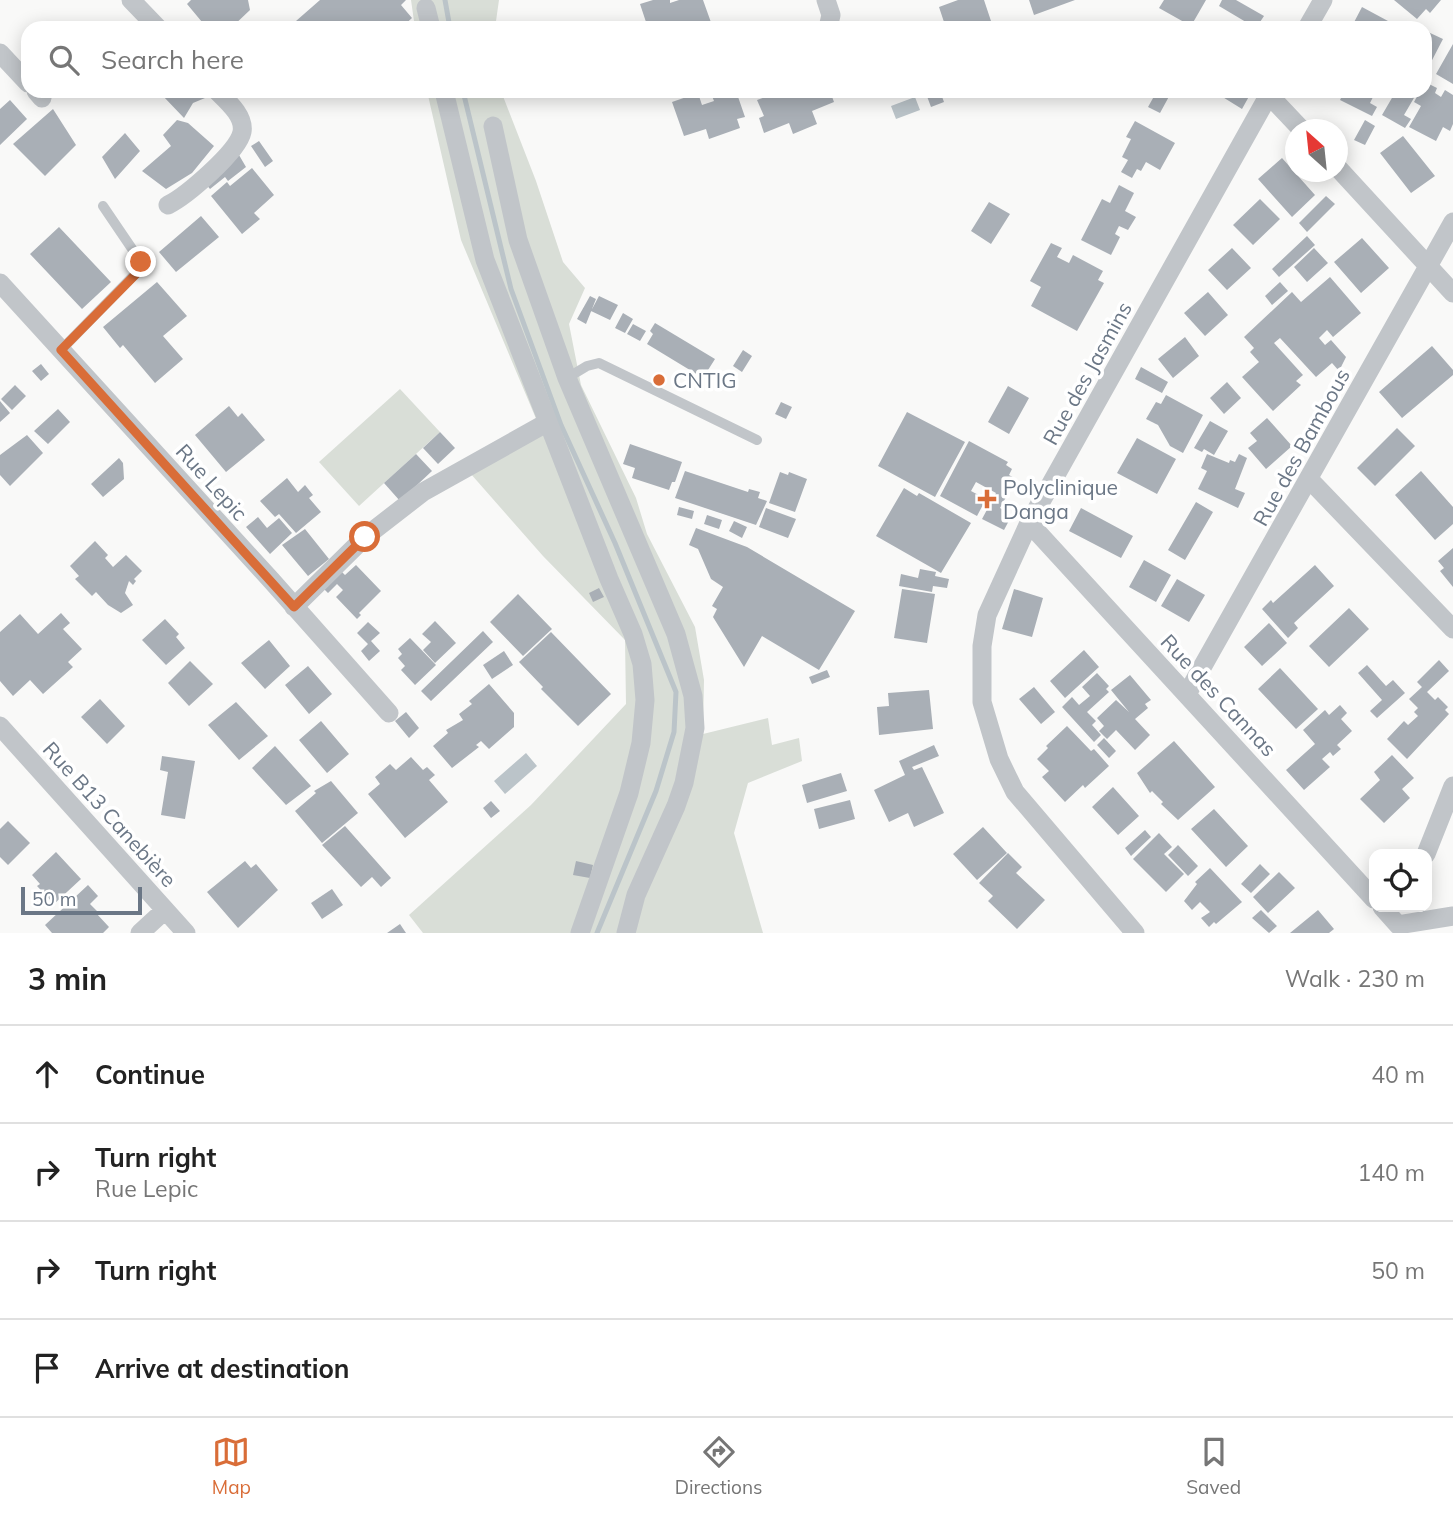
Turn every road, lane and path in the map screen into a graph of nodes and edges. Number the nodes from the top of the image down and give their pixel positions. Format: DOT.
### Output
graph roads {
  1 [pos="131,0"];
  2 [pos="826,0"];
  3 [pos="1324,0"];
  4 [pos="426,8"];
  5 [pos="151,21"];
  6 [pos="429,21"];
  7 [pos="830,21"];
  8 [pos="1311,21"];
  9 [pos="0,53"];
  10 [pos="21,76"];
  11 [pos="224,98"];
  12 [pos="446,98"];
  13 [pos="1267,98"];
  14 [pos="1274,98"];
  15 [pos="1292,119"];
  16 [pos="493,126"];
  17 [pos="1348,179"];
  18 [pos="168,205"];
  19 [pos="103,206"];
  20 [pos="1453,222"];
  21 [pos="1428,267"];
  22 [pos="0,283"];
  23 [pos="1453,292"];
  24 [pos="61,350"];
  25 [pos="567,378"];
  26 [pos="548,422"];
  27 [pos="757,440"];
  28 [pos="1309,479"];
  29 [pos="1029,523"];
  30 [pos="294,607"];
  31 [pos="1453,629"];
  32 [pos="1187,694"];
  33 [pos="389,713"];
  34 [pos="0,726"];
  35 [pos="1453,786"];
  36 [pos="1428,849"];
  37 [pos="1369,894"];
  38 [pos="165,910"];
  39 [pos="1453,916"];
  40 [pos="1400,921"];
  41 [pos="140,933"];
  42 [pos="186,933"];
  43 [pos="580,933"];
  44 [pos="626,933"];
  45 [pos="1135,933"];
  1 -- 5 [label="street"];
  2 -- 7 [label="street"];
  3 -- 8 [label="street"];
  4 -- 6 [label="street"];
  9 -- 10 [label="street"];
  11 -- 18 [label="street"];
  12 -- 26 [label="street"];
  13 -- 29 [label="street, Rue des Jasmins"];
  14 -- 15 [label="street"];
  16 -- 25 [label="street"];
  17 -- 21 [label="street"];
  19 -- 24 [label="lane"];
  20 -- 21 [label="street, Rue des Bambous"];
  21 -- 23 [label="street"];
  21 -- 28 [label="street, Rue des Bambous"];
  22 -- 24 [label="street, Rue Lepic"];
  24 -- 30 [label="street, Rue Lepic"];
  25 -- 27 [label="lane"];
  25 -- 44 [label="street"];
  26 -- 30 [label="street"];
  26 -- 43 [label="street"];
  28 -- 31 [label="street"];
  28 -- 32 [label="street, Rue des Bambous"];
  29 -- 32 [label="street, Rue des Cannas"];
  29 -- 45 [label="street, Rue des Jasmins"];
  30 -- 33 [label="street, Rue Lepic"];
  32 -- 37 [label="street, Rue des Cannas"];
  34 -- 38 [label="street, Rue B13 Canebière"];
  35 -- 36 [label="street"];
  38 -- 41 [label="street"];
  38 -- 42 [label="street, Rue B13 Canebière"];
  39 -- 40 [label="street"];
}
